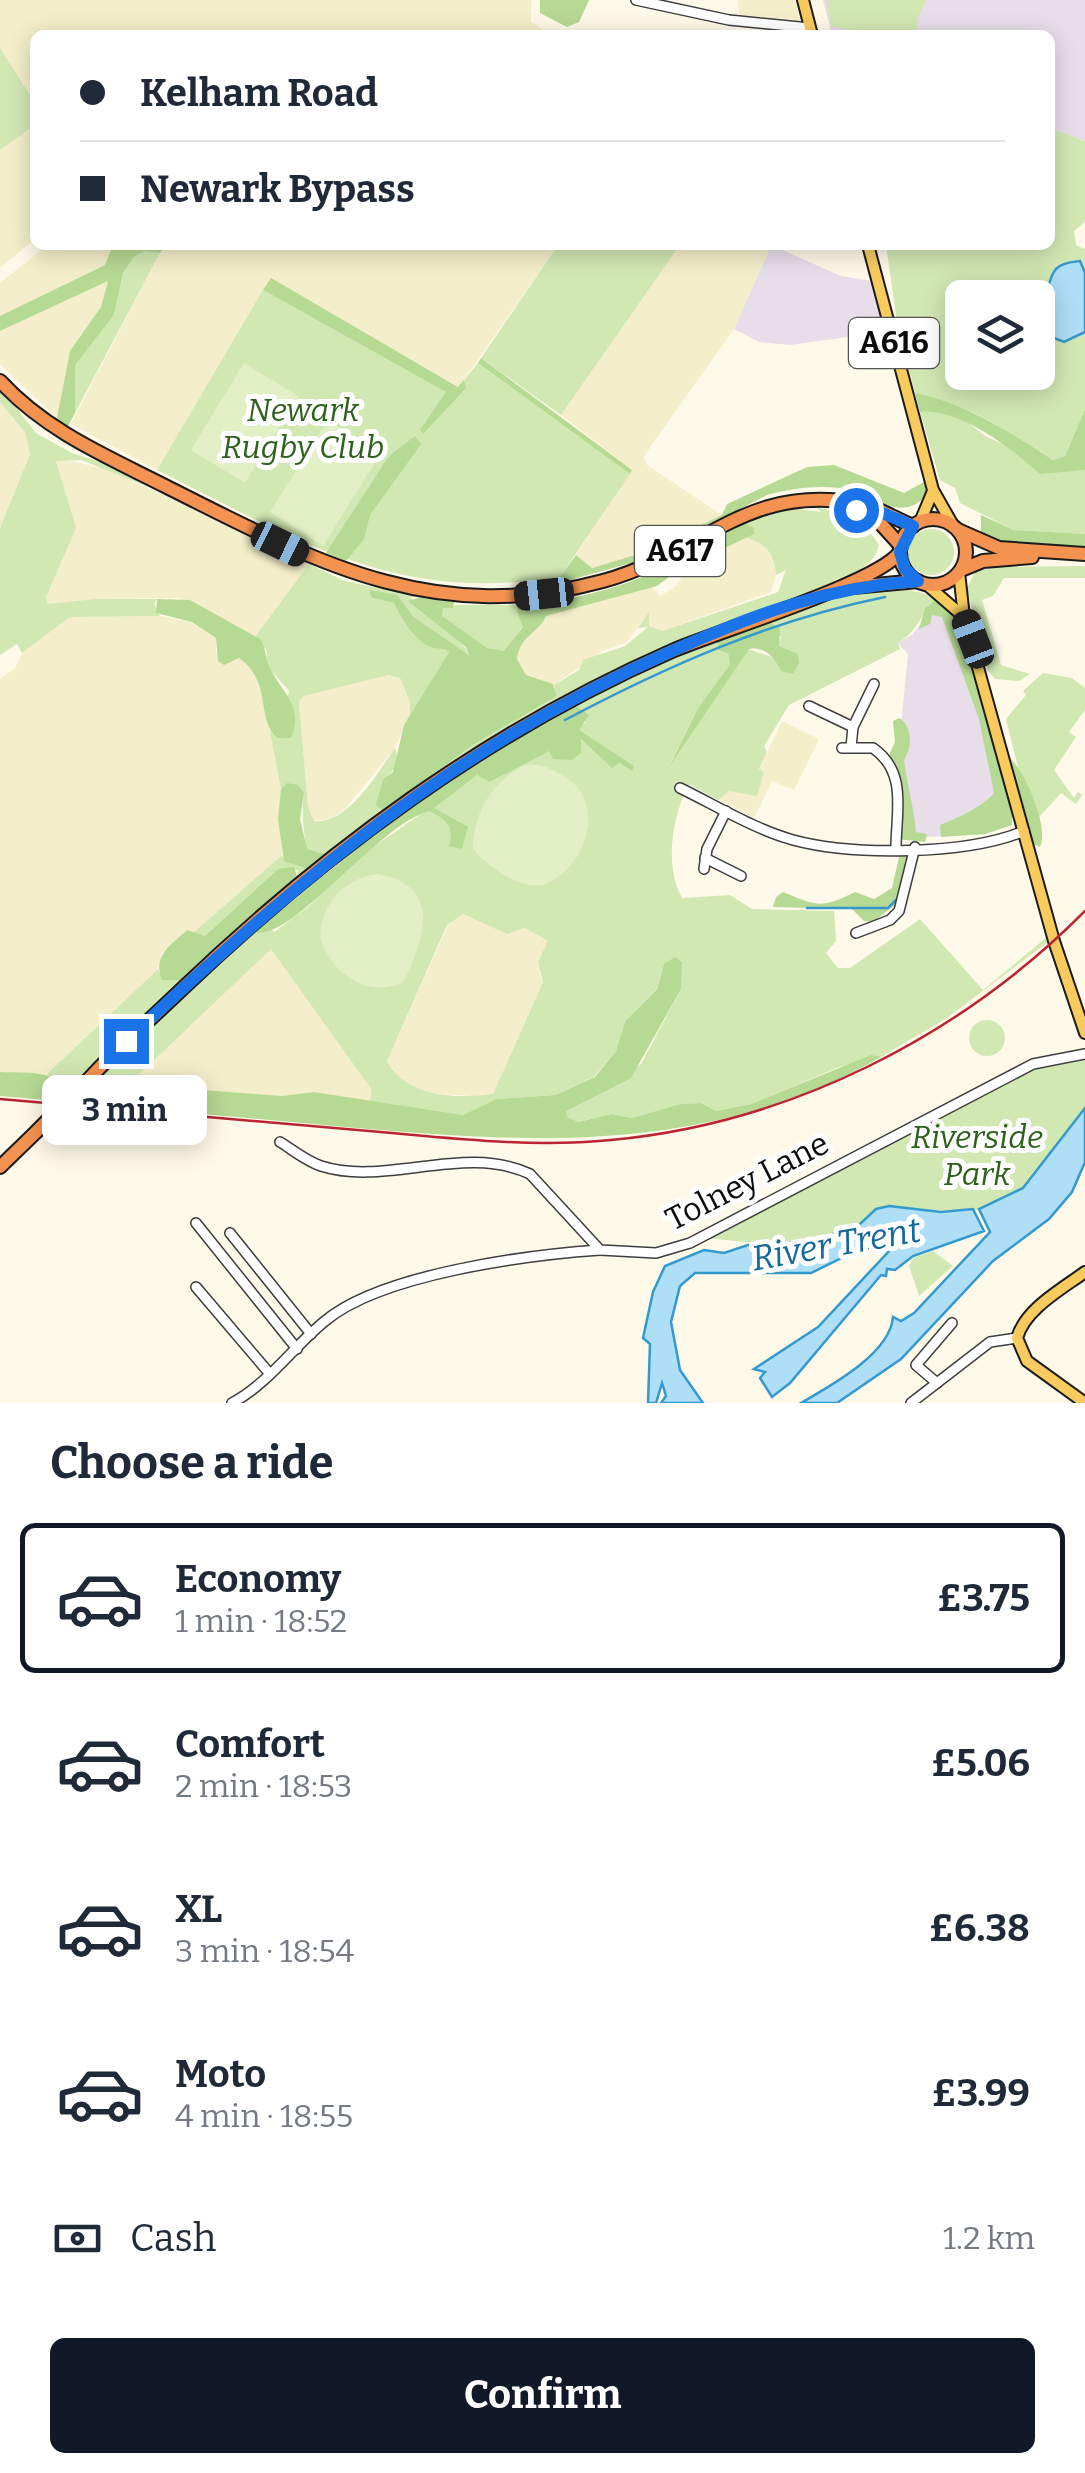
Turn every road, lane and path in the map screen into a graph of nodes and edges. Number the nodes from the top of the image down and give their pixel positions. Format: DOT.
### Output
graph roads {
  1 [pos="636,0"];
  2 [pos="803,0"];
  3 [pos="804,30"];
  4 [pos="811,30"];
  5 [pos="869,250"];
  6 [pos="0,381"];
  7 [pos="933,490"];
  8 [pos="846,502"];
  9 [pos="916,524"];
  10 [pos="955,528"];
  11 [pos="901,549"];
  12 [pos="1044,554"];
  13 [pos="1085,554"];
  14 [pos="960,571"];
  15 [pos="922,582"];
  16 [pos="841,588"];
  17 [pos="964,617"];
  18 [pos="874,684"];
  19 [pos="814,705"];
  20 [pos="852,727"];
  21 [pos="680,788"];
  22 [pos="726,810"];
  23 [pos="1024,832"];
  24 [pos="896,848"];
  25 [pos="915,848"];
  26 [pos="741,876"];
  27 [pos="856,933"];
  28 [pos="1082,1013"];
  29 [pos="1085,1033"];
  30 [pos="1085,1054"];
  31 [pos="280,1142"];
  32 [pos="0,1167"];
  33 [pos="196,1223"];
  34 [pos="230,1233"];
  35 [pos="600,1250"];
  36 [pos="1085,1272"];
  37 [pos="196,1287"];
  38 [pos="947,1326"];
  39 [pos="1018,1332"];
  40 [pos="312,1334"];
  41 [pos="297,1349"];
  42 [pos="270,1374"];
  43 [pos="937,1383"];
  44 [pos="232,1403"];
  45 [pos="911,1403"];
  46 [pos="1085,1403"];
  1 -- 3 [label="street"];
  2 -- 4 [label="main road"];
  5 -- 7 [label="main road, A616"];
  6 -- 8 [label="highway, A617"];
  7 -- 9 [label="main road"];
  7 -- 10 [label="main road, A616"];
  8 -- 9 [label="highway, A617"];
  8 -- 11 [label="highway"];
  9 -- 10 [label="highway"];
  9 -- 11 [label="highway"];
  10 -- 12 [label="highway"];
  10 -- 14 [label="highway"];
  11 -- 15 [label="highway"];
  11 -- 16 [label="highway"];
  12 -- 13 [label="highway"];
  12 -- 14 [label="highway"];
  14 -- 15 [label="highway"];
  14 -- 17 [label="main road"];
  15 -- 16 [label="highway"];
  15 -- 17 [label="main road"];
  16 -- 32 [label="highway, bridge"];
  17 -- 23 [label="main road"];
  18 -- 20 [label="street"];
  19 -- 20 [label="street"];
  20 -- 24 [label="street"];
  21 -- 22 [label="street"];
  22 -- 24 [label="street"];
  22 -- 26 [label="street"];
  23 -- 25 [label="street"];
  23 -- 28 [label="main road"];
  24 -- 25 [label="street"];
  25 -- 27 [label="street"];
  28 -- 29 [label="main road"];
  30 -- 35 [label="street, Tolney Lane"];
  31 -- 35 [label="street"];
  33 -- 41 [label="street"];
  34 -- 40 [label="street"];
  35 -- 40 [label="street, Tolney Lane"];
  36 -- 39 [label="main road"];
  37 -- 42 [label="street"];
  38 -- 43 [label="street"];
  39 -- 43 [label="street"];
  39 -- 46 [label="main road"];
  40 -- 41 [label="street, Tolney Lane"];
  41 -- 42 [label="street, Tolney Lane"];
  42 -- 44 [label="street, Tolney Lane"];
  43 -- 45 [label="street"];
}
